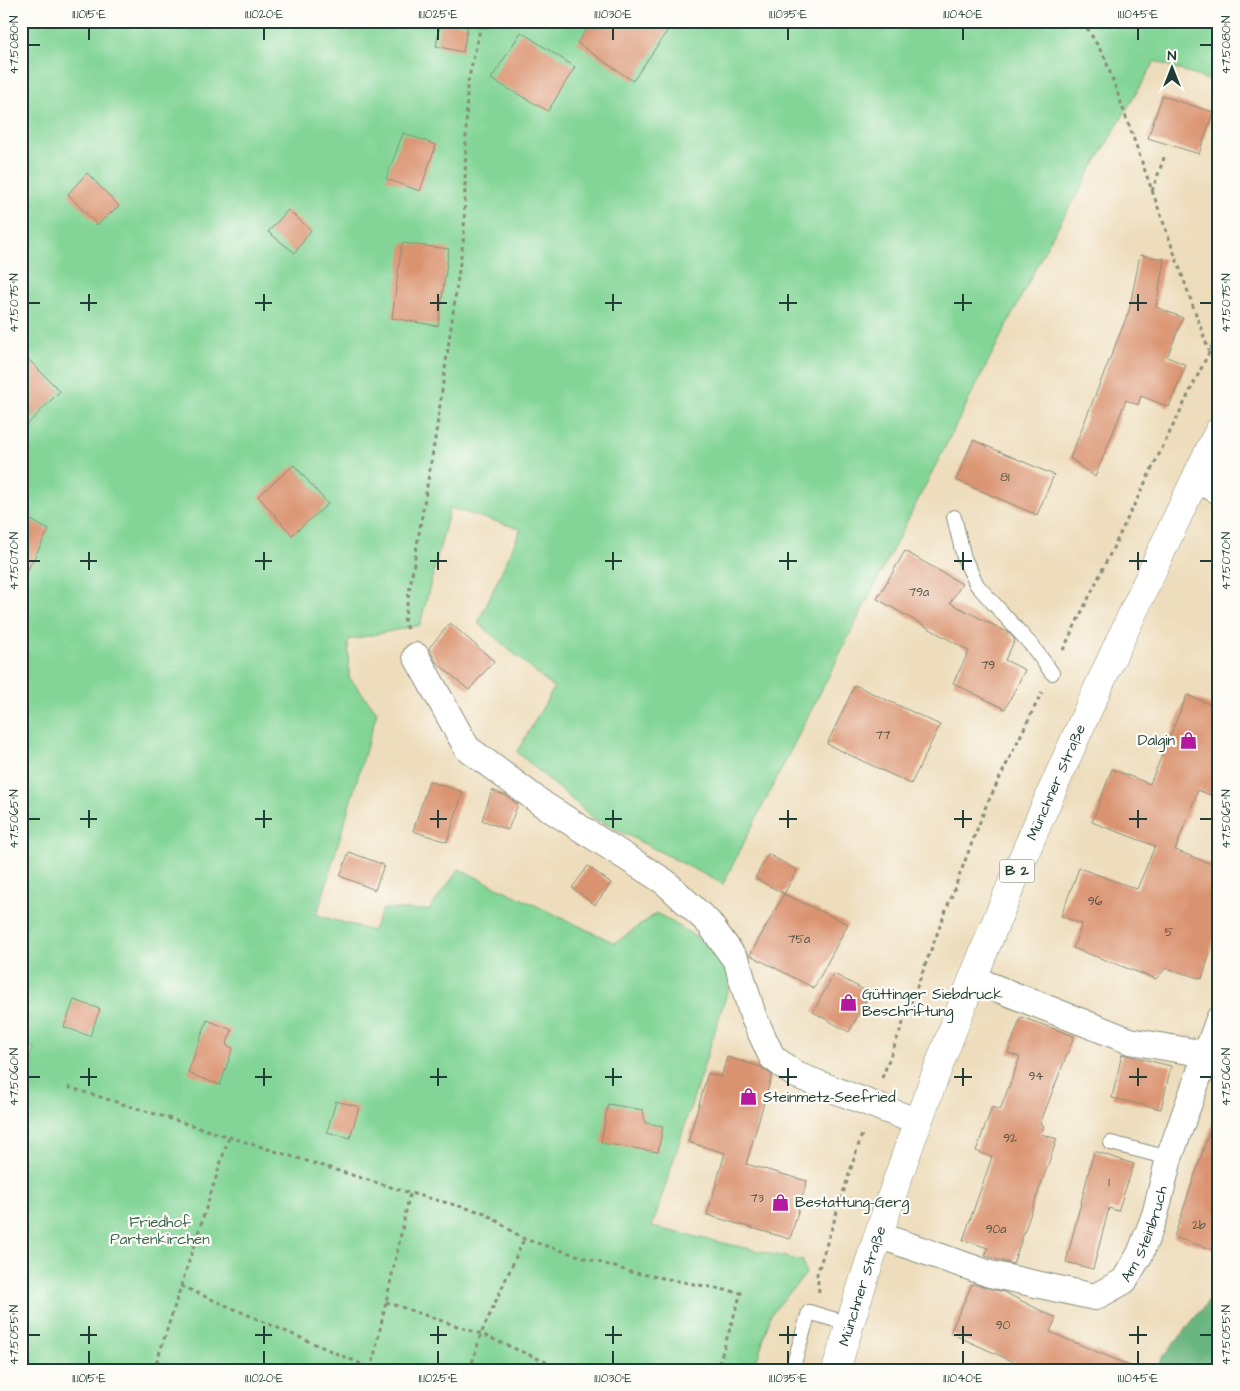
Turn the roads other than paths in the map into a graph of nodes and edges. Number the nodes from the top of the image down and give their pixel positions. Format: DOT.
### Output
graph roads {
  1 [pos="1219,431"];
  2 [pos="1207,485"];
  3 [pos="954,517"];
  4 [pos="416,656"];
  5 [pos="1052,673"];
  6 [pos="972,979"];
  7 [pos="1219,1019"];
  8 [pos="1206,1054"];
  9 [pos="918,1122"];
  10 [pos="1111,1143"];
  11 [pos="1170,1158"];
  12 [pos="878,1236"];
  13 [pos="849,1324"];
  14 [pos="792,1370"];
  15 [pos="836,1370"];
  1 -- 2 [label="main road, Münchner Straße / B 2"];
  2 -- 6 [label="main road, Münchner Straße / B 2"];
  3 -- 5 [label="lane"];
  4 -- 9 [label="street"];
  6 -- 8 [label="street"];
  6 -- 9 [label="main road, Münchner Straße / B 2"];
  7 -- 8 [label="street, Am Steinbruch"];
  8 -- 11 [label="street, Am Steinbruch"];
  9 -- 12 [label="main road, Münchner Straße / B 2"];
  10 -- 11 [label="lane"];
  11 -- 12 [label="street, Am Steinbruch"];
  12 -- 13 [label="main road, Münchner Straße / B 2"];
  13 -- 14 [label="lane"];
  13 -- 15 [label="main road, Münchner Straße / B 2"];
}
